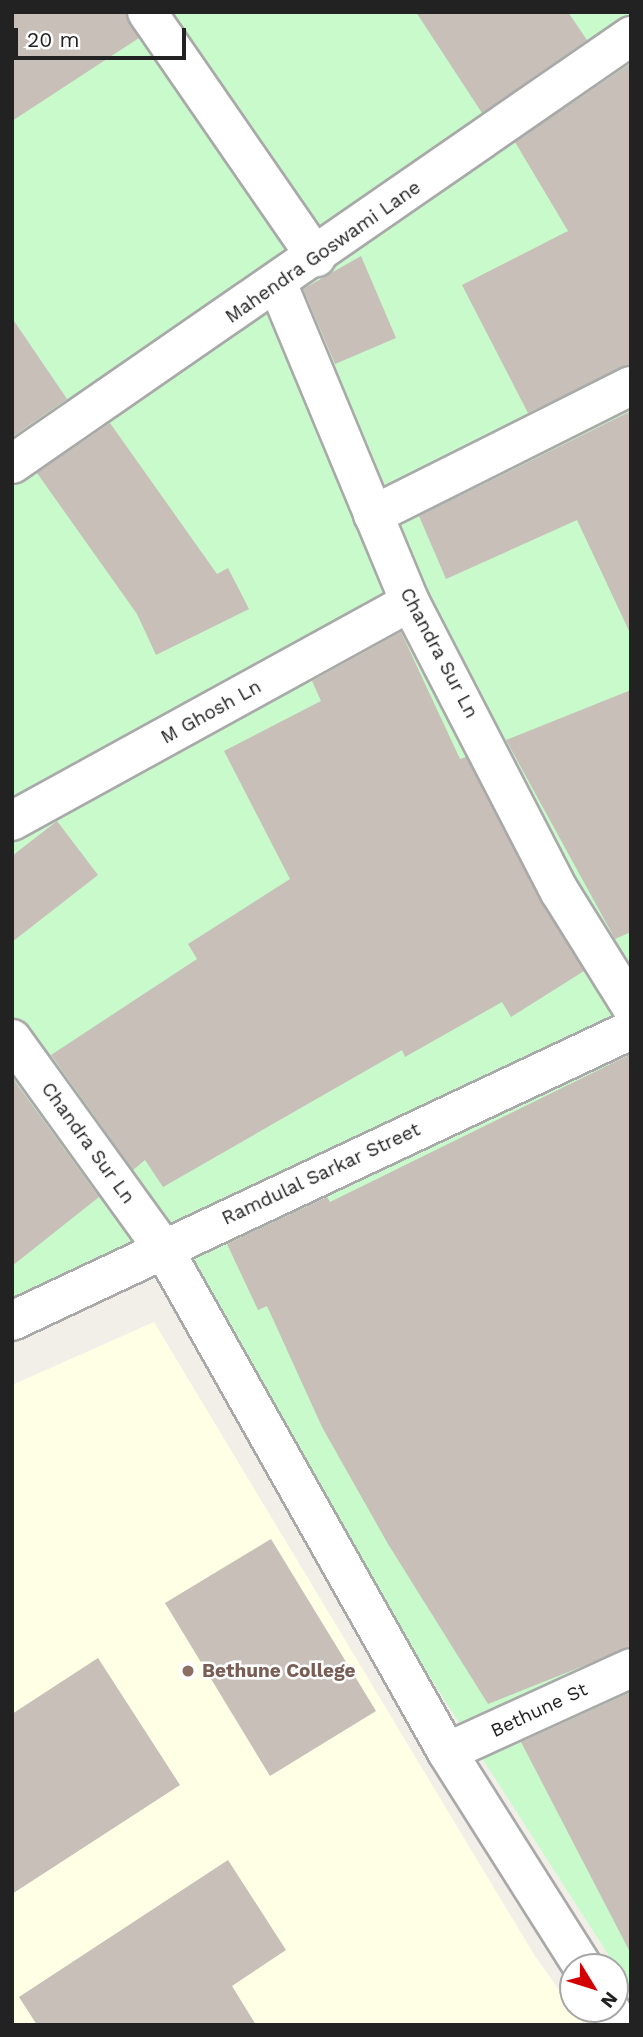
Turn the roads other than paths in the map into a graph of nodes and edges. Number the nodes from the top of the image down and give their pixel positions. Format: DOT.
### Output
graph roads {
  1 [pos="147,12"];
  2 [pos="618,12"];
  3 [pos="631,28"];
  4 [pos="631,36"];
  5 [pos="316,257"];
  6 [pos="278,285"];
  7 [pos="631,386"];
  8 [pos="12,464"];
  9 [pos="373,515"];
  10 [pos="410,602"];
  11 [pos="12,821"];
  12 [pos="631,1006"];
  13 [pos="631,1030"];
  14 [pos="12,1039"];
  15 [pos="163,1248"];
  16 [pos="12,1321"];
  17 [pos="631,1668"];
  18 [pos="447,1752"];
  19 [pos="574,1953"];
  1 -- 5 [label="street"];
  2 -- 3 [label="street"];
  4 -- 5 [label="street, Mahendra Goswami Lane"];
  5 -- 6 [label="street, Mahendra Goswami Lane"];
  6 -- 8 [label="street, Mahendra Goswami Lane"];
  6 -- 9 [label="street, Chandra Sur Ln"];
  7 -- 9 [label="street"];
  9 -- 10 [label="street, Chandra Sur Ln"];
  10 -- 11 [label="street, M Ghosh Ln"];
  10 -- 12 [label="street, Chandra Sur Ln"];
  13 -- 15 [label="street, Ramdulal Sarkar Street"];
  14 -- 15 [label="street, Chandra Sur Ln"];
  15 -- 16 [label="street, Ramdulal Sarkar Street"];
  15 -- 18 [label="street, Chandra Sur Ln"];
  17 -- 18 [label="street, Bethune St"];
  18 -- 19 [label="street, Chandra Sur Ln"];
}
